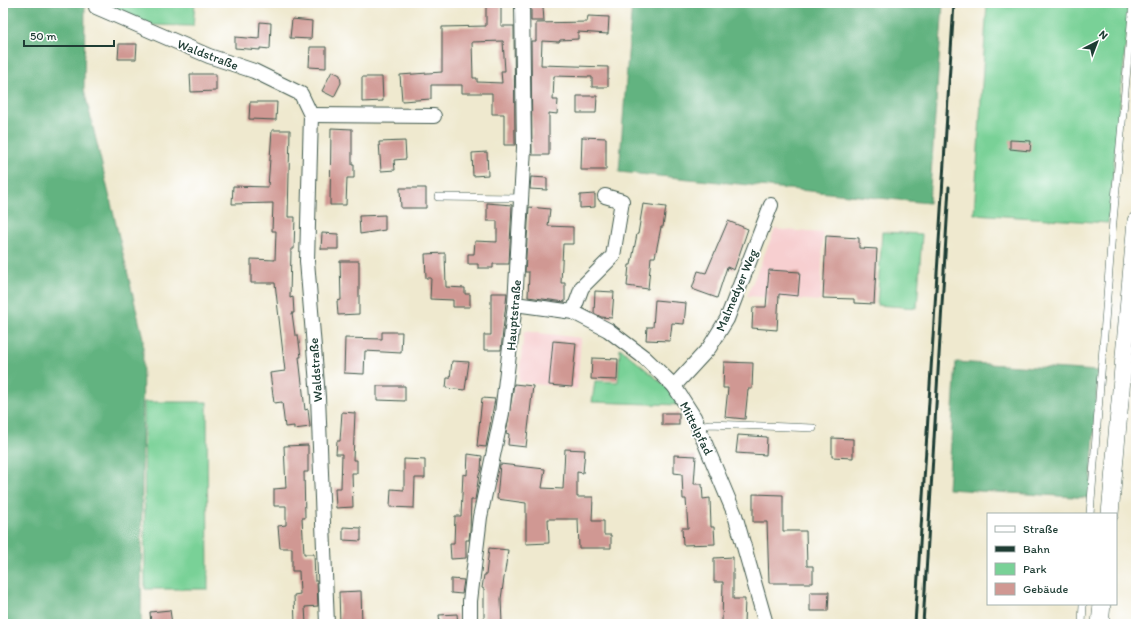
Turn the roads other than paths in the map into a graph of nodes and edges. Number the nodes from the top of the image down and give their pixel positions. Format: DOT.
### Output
graph roads {
  1 [pos="96,3"];
  2 [pos="522,3"];
  3 [pos="1133,3"];
  4 [pos="311,115"];
  5 [pos="434,116"];
  6 [pos="605,196"];
  7 [pos="438,197"];
  8 [pos="522,198"];
  9 [pos="771,204"];
  10 [pos="1136,221"];
  11 [pos="515,304"];
  12 [pos="573,312"];
  13 [pos="674,386"];
  14 [pos="698,426"];
  15 [pos="813,428"];
  16 [pos="1090,513"];
  17 [pos="1110,513"];
  18 [pos="1083,605"];
  19 [pos="1102,605"];
  20 [pos="327,624"];
  21 [pos="470,624"];
  22 [pos="766,624"];
  23 [pos="1082,624"];
  24 [pos="1100,624"];
  1 -- 4 [label="street, Waldstraße"];
  2 -- 8 [label="street, Hauptstraße"];
  3 -- 16 [label="lane"];
  4 -- 5 [label="street"];
  4 -- 20 [label="street, Waldstraße"];
  6 -- 12 [label="street"];
  7 -- 8 [label="lane"];
  8 -- 11 [label="street, Hauptstraße"];
  9 -- 13 [label="street, Malmedyer Weg"];
  10 -- 17 [label="street"];
  11 -- 12 [label="street, Mittelpfad"];
  11 -- 21 [label="street, Hauptstraße"];
  12 -- 13 [label="street, Mittelpfad"];
  13 -- 14 [label="street, Mittelpfad"];
  14 -- 15 [label="lane"];
  14 -- 22 [label="street, Mittelpfad"];
  18 -- 23 [label="lane"];
  19 -- 24 [label="street"];
}
